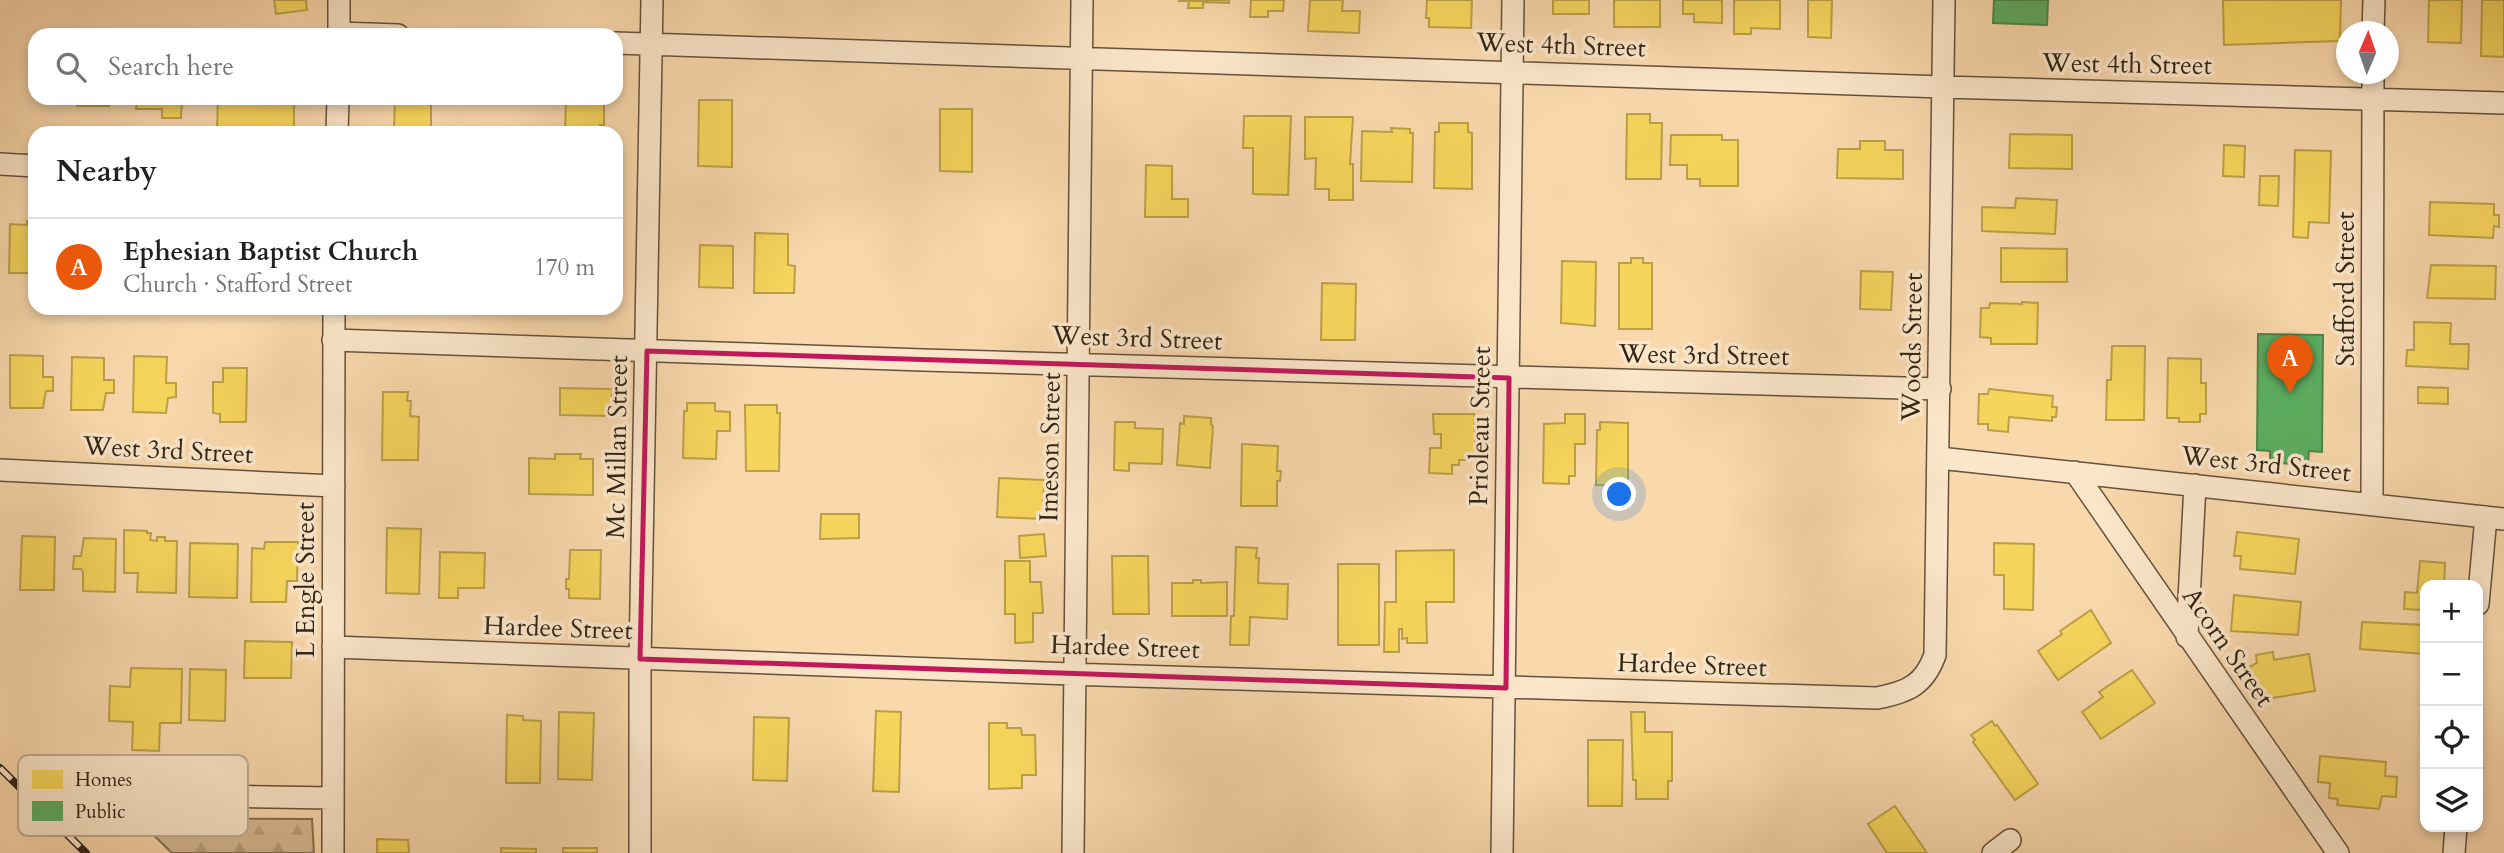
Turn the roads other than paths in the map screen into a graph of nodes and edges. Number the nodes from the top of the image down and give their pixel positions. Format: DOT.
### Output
graph roads {
  1 [pos="339,0"];
  2 [pos="652,0"];
  3 [pos="1082,0"];
  4 [pos="1513,0"];
  5 [pos="1944,0"];
  6 [pos="2374,0"];
  7 [pos="2373,21"];
  8 [pos="339,28"];
  9 [pos="623,43"];
  10 [pos="651,44"];
  11 [pos="1081,57"];
  12 [pos="1513,72"];
  13 [pos="2373,84"];
  14 [pos="1943,87"];
  15 [pos="2372,99"];
  16 [pos="2504,103"];
  17 [pos="338,105"];
  18 [pos="337,126"];
  19 [pos="0,164"];
  20 [pos="28,166"];
  21 [pos="334,315"];
  22 [pos="333,340"];
  23 [pos="647,351"];
  24 [pos="1079,364"];
  25 [pos="1508,378"];
  26 [pos="1940,388"];
  27 [pos="1939,458"];
  28 [pos="0,470"];
  29 [pos="2075,472"];
  30 [pos="2195,485"];
  31 [pos="334,486"];
  32 [pos="2372,504"];
  33 [pos="2495,518"];
  34 [pos="2483,580"];
  35 [pos="2187,637"];
  36 [pos="333,648"];
  37 [pos="640,659"];
  38 [pos="1074,674"];
  39 [pos="1913,686"];
  40 [pos="1506,688"];
  41 [pos="248,797"];
  42 [pos="333,798"];
  43 [pos="2456,832"];
  44 [pos="333,853"];
  45 [pos="640,853"];
  46 [pos="1073,853"];
  47 [pos="1502,853"];
  48 [pos="2338,853"];
  49 [pos="2454,853"];
  1 -- 8 [label="street"];
  2 -- 10 [label="street, Mc Millan Street"];
  3 -- 11 [label="street, Imeson Street"];
  4 -- 12 [label="street, Prioleau Street"];
  5 -- 14 [label="street, Woods Street"];
  6 -- 7 [label="street"];
  9 -- 10 [label="street, West 4th Street"];
  10 -- 11 [label="street, West 4th Street"];
  10 -- 23 [label="street, Mc Millan Street"];
  11 -- 12 [label="street, West 4th Street"];
  11 -- 24 [label="street, Imeson Street"];
  12 -- 14 [label="street, West 4th Street"];
  12 -- 25 [label="street, Prioleau Street"];
  13 -- 15 [label="street, Stafford Street"];
  14 -- 15 [label="street, West 4th Street"];
  14 -- 26 [label="street, Woods Street"];
  15 -- 16 [label="street, West 4th Street"];
  15 -- 32 [label="street, Stafford Street"];
  17 -- 18 [label="street"];
  19 -- 20 [label="street"];
  21 -- 22 [label="street, L Engle Street"];
  22 -- 23 [label="street, West 3rd Street"];
  22 -- 31 [label="street, L Engle Street"];
  23 -- 24 [label="street, West 3rd Street"];
  23 -- 37 [label="street, Mc Millan Street"];
  24 -- 25 [label="street, West 3rd Street"];
  24 -- 38 [label="street, Imeson Street"];
  25 -- 26 [label="street, West 3rd Street"];
  25 -- 40 [label="street, Prioleau Street"];
  26 -- 27 [label="street, Woods Street"];
  27 -- 29 [label="street, West 3rd Street"];
  27 -- 39 [label="street, Woods Street"];
  28 -- 31 [label="street, West 3rd Street"];
  29 -- 30 [label="street, West 3rd Street"];
  29 -- 35 [label="street, Acorn Street"];
  30 -- 32 [label="street, West 3rd Street"];
  30 -- 35 [label="street"];
  31 -- 36 [label="street, L Engle Street"];
  32 -- 33 [label="street, West 3rd Street"];
  33 -- 34 [label="street"];
  35 -- 48 [label="street, Acorn Street"];
  36 -- 37 [label="street, Hardee Street"];
  36 -- 42 [label="street, L Engle Street"];
  37 -- 38 [label="street, Hardee Street"];
  37 -- 45 [label="street, Mc Millan Street"];
  38 -- 40 [label="street, Hardee Street"];
  38 -- 46 [label="street, Imeson Street"];
  39 -- 40 [label="street, Hardee Street"];
  40 -- 47 [label="street, Prioleau Street"];
  41 -- 42 [label="street"];
  42 -- 44 [label="street, L Engle Street"];
  43 -- 49 [label="street"];
}
